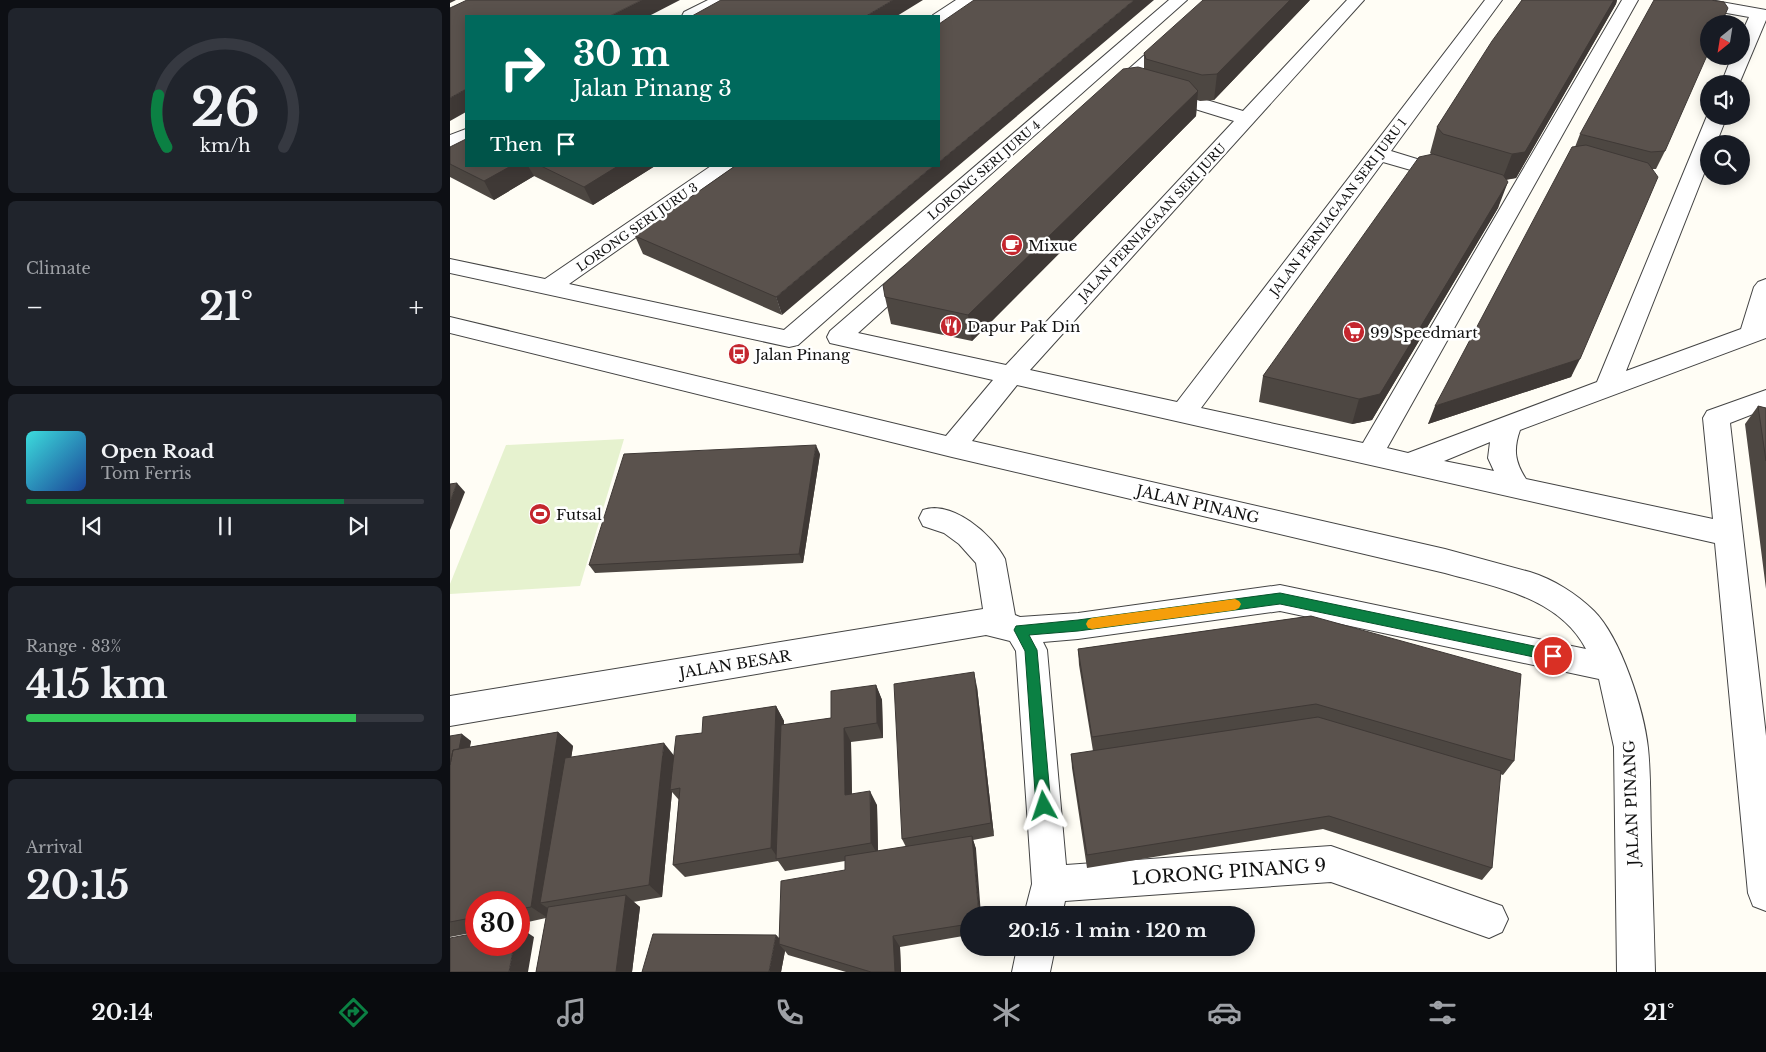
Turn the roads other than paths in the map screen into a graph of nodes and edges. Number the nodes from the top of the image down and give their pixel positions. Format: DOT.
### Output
graph roads {
  1 [pos="721,0"];
  2 [pos="967,0"];
  3 [pos="1179,0"];
  4 [pos="1217,0"];
  5 [pos="1356,0"];
  6 [pos="1494,0"];
  7 [pos="1630,0"];
  8 [pos="1682,0"];
  9 [pos="1762,14"];
  10 [pos="692,15"];
  11 [pos="940,18"];
  12 [pos="1734,75"];
  13 [pos="1125,82"];
  14 [pos="1096,108"];
  15 [pos="1247,119"];
  16 [pos="1713,125"];
  17 [pos="465,136"];
  18 [pos="450,143"];
  19 [pos="1378,154"];
  20 [pos="724,167"];
  21 [pos="1471,182"];
  22 [pos="927,258"];
  23 [pos="450,266"];
  24 [pos="549,287"];
  25 [pos="1766,287"];
  26 [pos="450,325"];
  27 [pos="1759,331"];
  28 [pos="1011,375"];
  29 [pos="1607,388"];
  30 [pos="1766,399"];
  31 [pos="1183,413"];
  32 [pos="1509,424"];
  33 [pos="952,447"];
  34 [pos="1370,455"];
  35 [pos="1408,464"];
  36 [pos="1518,488"];
  37 [pos="933,518"];
  38 [pos="1728,534"];
  39 [pos="1011,628"];
  40 [pos="1611,668"];
  41 [pos="450,712"];
  42 [pos="1766,893"];
  43 [pos="1046,899"];
  44 [pos="1489,919"];
  45 [pos="1034,956"];
  46 [pos="1031,972"];
  47 [pos="1636,972"];
  1 -- 10 [label="street"];
  2 -- 11 [label="street"];
  3 -- 24 [label="street, LORONG SERI JURU 4"];
  4 -- 13 [label="street"];
  5 -- 15 [label="street, JALAN PERNIAGAAN SERI JURU"];
  6 -- 19 [label="street, JALAN PERNIAGAAN SERI JURU 1"];
  7 -- 34 [label="street"];
  8 -- 9 [label="street"];
  9 -- 12 [label="street"];
  13 -- 14 [label="street"];
  13 -- 15 [label="street"];
  15 -- 28 [label="street, JALAN PERNIAGAAN SERI JURU"];
  16 -- 29 [label="street"];
  17 -- 18 [label="street"];
  19 -- 21 [label="street"];
  19 -- 31 [label="street, JALAN PERNIAGAAN SERI JURU 1"];
  20 -- 24 [label="street, LORONG SERI JURU 3"];
  22 -- 28 [label="street"];
  23 -- 24 [label="street"];
  25 -- 27 [label="street"];
  26 -- 33 [label="street, JALAN PINANG"];
  27 -- 29 [label="street"];
  28 -- 31 [label="street"];
  28 -- 33 [label="street, JALAN PERNIAGAAN SERI JURU"];
  29 -- 32 [label="street"];
  30 -- 38 [label="street"];
  31 -- 34 [label="street"];
  32 -- 35 [label="street"];
  32 -- 36 [label="street"];
  33 -- 40 [label="street, JALAN PINANG"];
  34 -- 35 [label="street"];
  35 -- 36 [label="street"];
  36 -- 38 [label="street"];
  37 -- 39 [label="street"];
  38 -- 42 [label="street"];
  39 -- 40 [label="street, JALAN BESAR"];
  39 -- 41 [label="street, JALAN BESAR"];
  39 -- 43 [label="street"];
  40 -- 47 [label="street, JALAN PINANG"];
  43 -- 44 [label="street, LORONG PINANG 9"];
  45 -- 46 [label="street"];
}
